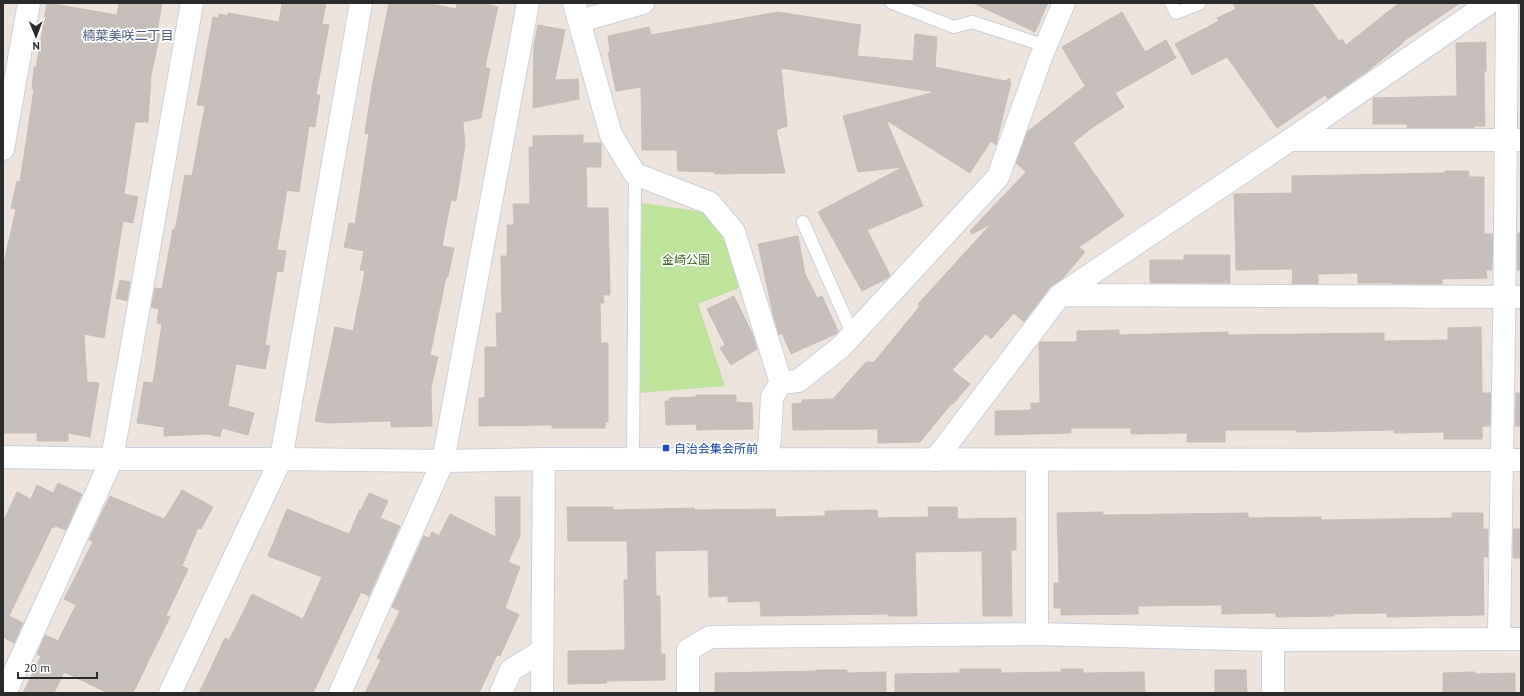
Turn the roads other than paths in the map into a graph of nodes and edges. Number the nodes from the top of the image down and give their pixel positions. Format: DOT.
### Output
graph roads {
  1 [pos="29,3"];
  2 [pos="192,3"];
  3 [pos="361,3"];
  4 [pos="528,3"];
  5 [pos="643,3"];
  6 [pos="892,3"];
  7 [pos="1064,3"];
  8 [pos="1171,3"];
  9 [pos="1199,4"];
  10 [pos="1505,6"];
  11 [pos="577,12"];
  12 [pos="1046,46"];
  13 [pos="1290,140"];
  14 [pos="1514,140"];
  15 [pos="3,149"];
  16 [pos="635,174"];
  17 [pos="803,222"];
  18 [pos="1060,295"];
  19 [pos="1513,297"];
  20 [pos="853,334"];
  21 [pos="781,383"];
  22 [pos="3,456"];
  23 [pos="112,459"];
  24 [pos="281,459"];
  25 [pos="544,459"];
  26 [pos="633,459"];
  27 [pos="767,459"];
  28 [pos="935,460"];
  29 [pos="1037,460"];
  30 [pos="1512,460"];
  31 [pos="443,461"];
  32 [pos="1037,634"];
  33 [pos="1499,638"];
  34 [pos="1521,638"];
  35 [pos="1273,640"];
  36 [pos="542,651"];
  37 [pos="5,693"];
  38 [pos="170,693"];
  39 [pos="340,693"];
  40 [pos="501,693"];
  41 [pos="542,693"];
  42 [pos="688,693"];
  43 [pos="1273,693"];
  1 -- 15 [label="street"];
  2 -- 23 [label="street"];
  3 -- 24 [label="street"];
  4 -- 31 [label="street"];
  5 -- 11 [label="street"];
  6 -- 12 [label="lane"];
  7 -- 12 [label="street"];
  8 -- 9 [label="lane"];
  10 -- 13 [label="street"];
  10 -- 14 [label="street"];
  11 -- 16 [label="street"];
  12 -- 20 [label="street"];
  13 -- 14 [label="street"];
  13 -- 18 [label="street"];
  14 -- 19 [label="street"];
  16 -- 21 [label="street"];
  16 -- 26 [label="lane"];
  17 -- 20 [label="lane"];
  18 -- 19 [label="street"];
  18 -- 28 [label="street"];
  19 -- 30 [label="street"];
  20 -- 21 [label="street"];
  21 -- 27 [label="street"];
  22 -- 23 [label="street"];
  23 -- 24 [label="street"];
  23 -- 37 [label="street"];
  24 -- 31 [label="street"];
  24 -- 38 [label="street"];
  25 -- 26 [label="street"];
  25 -- 31 [label="street"];
  25 -- 36 [label="street"];
  26 -- 27 [label="street"];
  27 -- 28 [label="street"];
  28 -- 29 [label="street"];
  29 -- 30 [label="street"];
  29 -- 32 [label="street"];
  30 -- 33 [label="street"];
  31 -- 39 [label="street"];
  32 -- 35 [label="street"];
  32 -- 42 [label="street"];
  33 -- 34 [label="street"];
  33 -- 35 [label="street"];
  35 -- 43 [label="street"];
  36 -- 40 [label="street"];
  36 -- 41 [label="street"];
}
